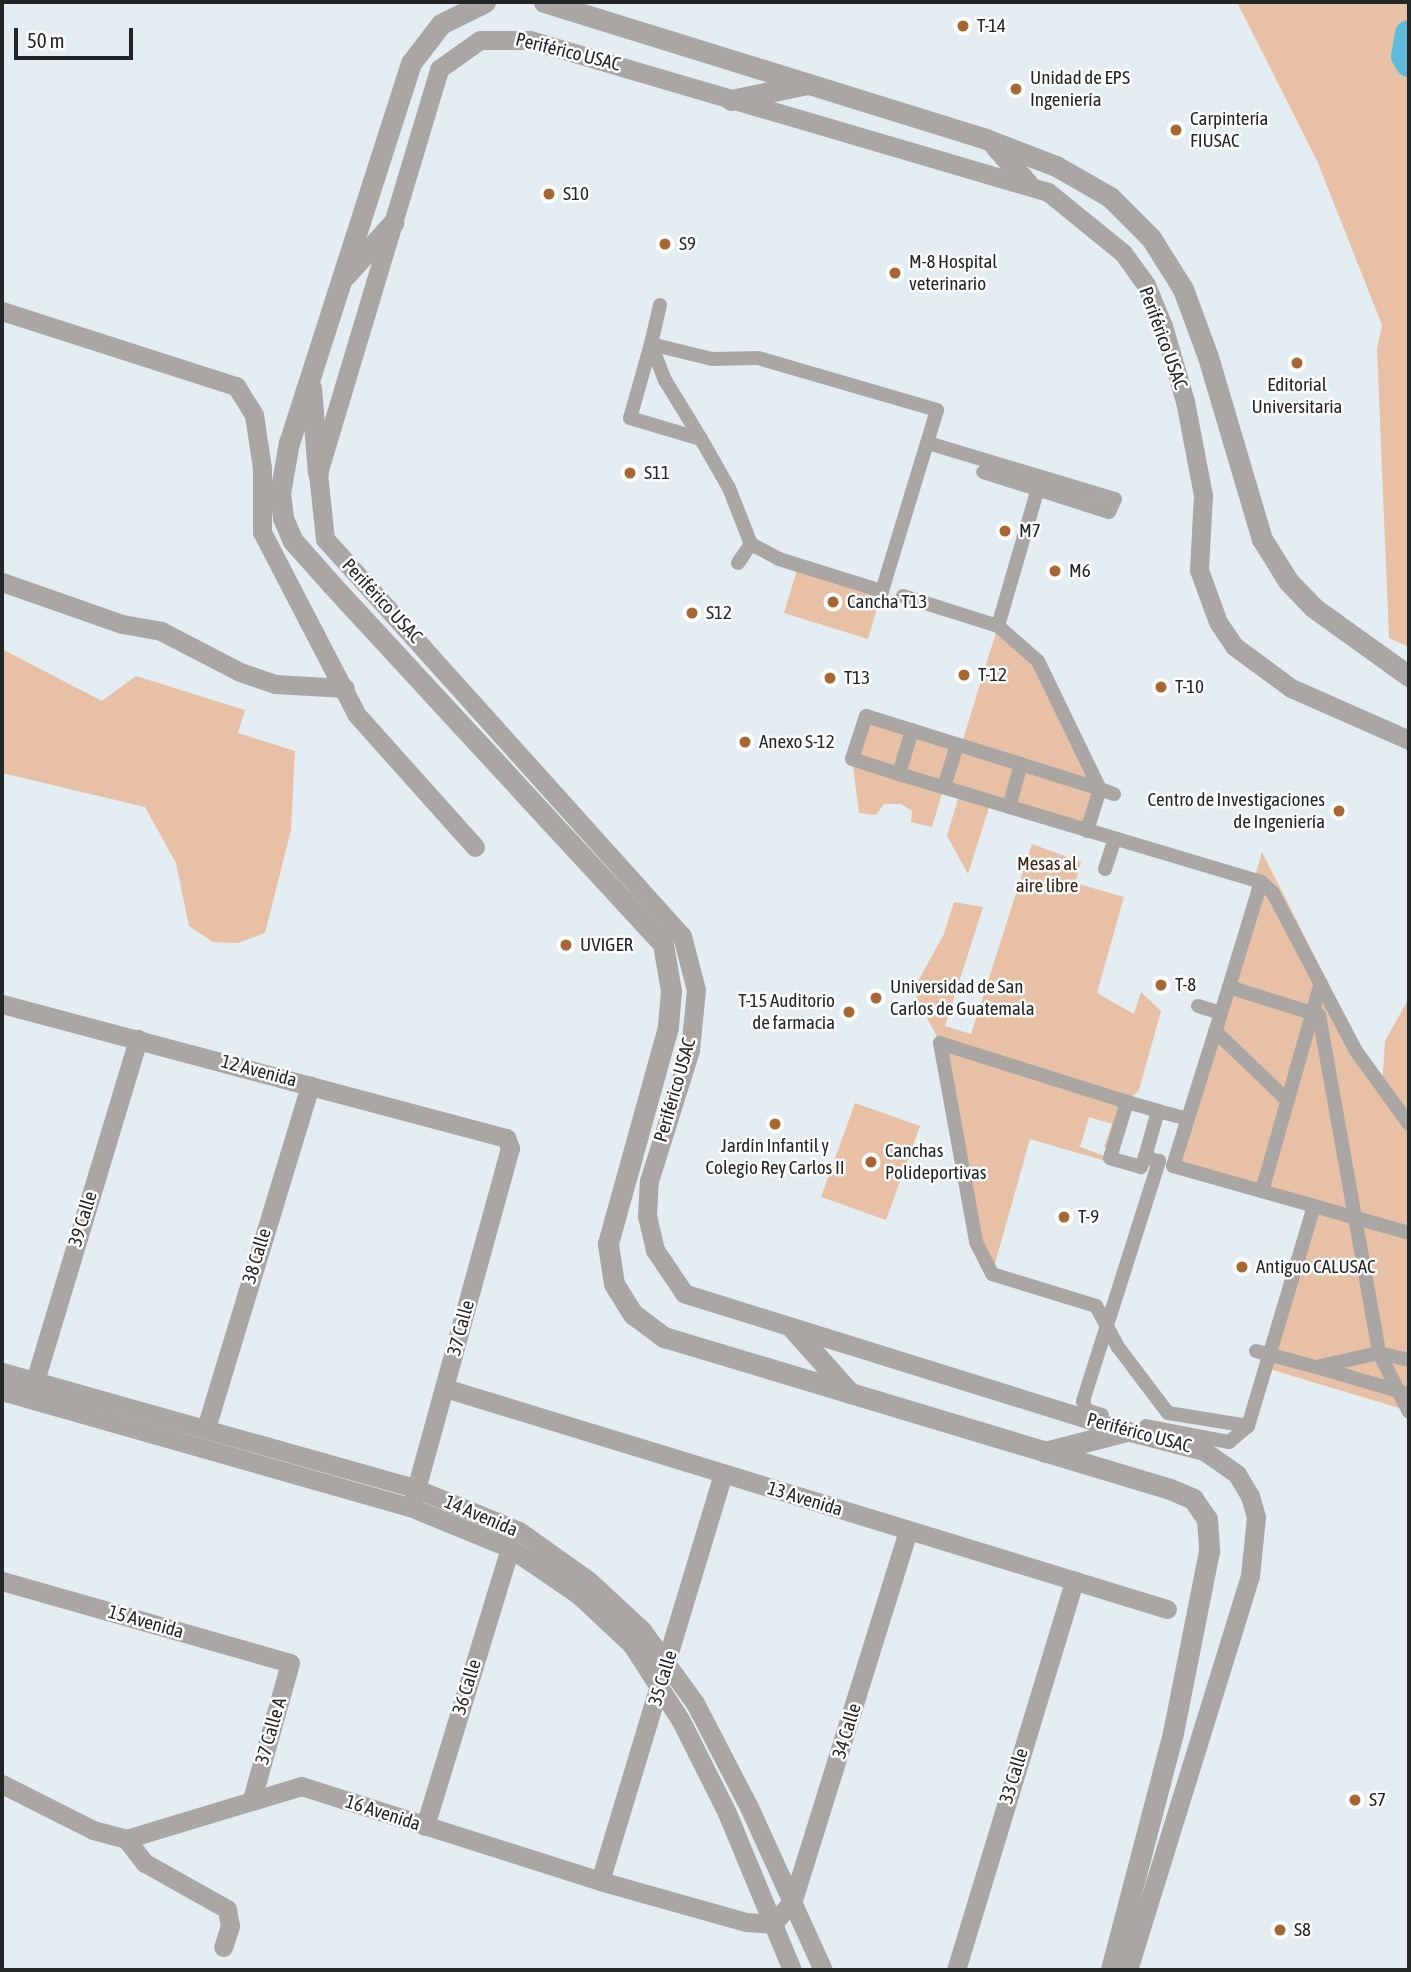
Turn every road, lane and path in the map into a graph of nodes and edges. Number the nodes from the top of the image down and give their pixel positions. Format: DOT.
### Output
graph roads {
  1 [pos="485,2"];
  2 [pos="544,2"];
  3 [pos="809,83"];
  4 [pos="732,100"];
  5 [pos="986,139"];
  6 [pos="1028,184"];
  7 [pos="393,223"];
  8 [pos="341,282"];
  9 [pos="660,305"];
  10 [pos="2,311"];
  11 [pos="650,344"];
  12 [pos="310,376"];
  13 [pos="701,439"];
  14 [pos="928,443"];
  15 [pos="983,472"];
  16 [pos="318,473"];
  17 [pos="1038,488"];
  18 [pos="751,544"];
  19 [pos="738,563"];
  20 [pos="2,582"];
  21 [pos="903,596"];
  22 [pos="998,626"];
  23 [pos="1409,676"];
  24 [pos="345,688"];
  25 [pos="912,730"];
  26 [pos="1409,740"];
  27 [pos="957,745"];
  28 [pos="1021,764"];
  29 [pos="899,774"];
  30 [pos="944,787"];
  31 [pos="1100,789"];
  32 [pos="1114,794"];
  33 [pos="1009,807"];
  34 [pos="1087,831"];
  35 [pos="1115,839"];
  36 [pos="475,847"];
  37 [pos="1105,869"];
  38 [pos="1261,882"];
  39 [pos="1321,983"];
  40 [pos="1229,987"];
  41 [pos="2,1004"];
  42 [pos="1198,1006"];
  43 [pos="1221,1013"];
  44 [pos="1315,1014"];
  45 [pos="1339,1021"];
  46 [pos="1215,1031"];
  47 [pos="138,1039"];
  48 [pos="310,1085"];
  49 [pos="1287,1100"];
  50 [pos="1128,1102"];
  51 [pos="1158,1111"];
  52 [pos="1188,1119"];
  53 [pos="1409,1124"];
  54 [pos="510,1148"];
  55 [pos="1159,1161"];
  56 [pos="1262,1191"];
  57 [pos="1314,1206"];
  58 [pos="1355,1217"];
  59 [pos="1409,1233"];
  60 [pos="1108,1328"];
  61 [pos="793,1329"];
  62 [pos="1263,1352"];
  63 [pos="1379,1353"];
  64 [pos="1409,1360"];
  65 [pos="1316,1367"];
  66 [pos="2,1372"];
  67 [pos="444,1388"];
  68 [pos="32,1390"];
  69 [pos="2,1391"];
  70 [pos="849,1393"];
  71 [pos="1404,1393"];
  72 [pos="1409,1412"];
  73 [pos="1248,1426"];
  74 [pos="206,1428"];
  75 [pos="1126,1432"];
  76 [pos="1043,1453"];
  77 [pos="723,1474"];
  78 [pos="414,1498"];
  79 [pos="908,1530"];
  80 [pos="510,1548"];
  81 [pos="2,1581"];
  82 [pos="1074,1581"];
  83 [pos="1167,1609"];
  84 [pos="668,1662"];
  85 [pos="290,1663"];
  86 [pos="661,1688"];
  87 [pos="2,1784"];
  88 [pos="252,1799"];
  89 [pos="425,1826"];
  90 [pos="126,1839"];
  91 [pos="600,1881"];
  92 [pos="793,1900"];
  93 [pos="773,1924"];
  94 [pos="223,1947"];
  95 [pos="792,1970"];
  96 [pos="823,1970"];
  97 [pos="956,1970"];
  98 [pos="1111,1970"];
  99 [pos="1128,1970"];
  1 -- 8 [label="street, Periférico USAC"];
  2 -- 3 [label="street, Periférico USAC"];
  3 -- 4 [label="street"];
  3 -- 5 [label="street, Periférico USAC"];
  4 -- 6 [label="street, Periférico USAC"];
  4 -- 7 [label="street, Periférico USAC"];
  5 -- 6 [label="street"];
  5 -- 23 [label="street, Periférico USAC"];
  6 -- 26 [label="street, Periférico USAC"];
  7 -- 8 [label="street"];
  7 -- 16 [label="street, Periférico USAC"];
  8 -- 12 [label="street, Periférico USAC"];
  9 -- 11 [label="street"];
  10 -- 24 [label="street"];
  11 -- 13 [label="street"];
  11 -- 13 [label="street"];
  11 -- 14 [label="street"];
  12 -- 16 [label="street"];
  12 -- 70 [label="street, Periférico USAC"];
  13 -- 18 [label="street"];
  14 -- 17 [label="street"];
  14 -- 18 [label="street"];
  15 -- 17 [label="street"];
  16 -- 61 [label="street, Periférico USAC"];
  17 -- 22 [label="street"];
  18 -- 19 [label="street"];
  20 -- 24 [label="street"];
  21 -- 22 [label="street"];
  22 -- 31 [label="street"];
  24 -- 36 [label="street"];
  25 -- 27 [label="street"];
  25 -- 29 [label="street"];
  25 -- 29 [label="street"];
  27 -- 28 [label="street"];
  27 -- 30 [label="street"];
  28 -- 31 [label="street"];
  28 -- 33 [label="street"];
  29 -- 30 [label="street"];
  30 -- 33 [label="street"];
  31 -- 32 [label="street"];
  31 -- 34 [label="street"];
  33 -- 34 [label="street"];
  34 -- 35 [label="street"];
  35 -- 37 [label="street"];
  35 -- 38 [label="street"];
  38 -- 39 [label="street"];
  38 -- 40 [label="street"];
  39 -- 44 [label="street"];
  39 -- 45 [label="street"];
  40 -- 43 [label="street"];
  40 -- 44 [label="street"];
  41 -- 47 [label="street, 12 Avenida"];
  42 -- 43 [label="street"];
  43 -- 46 [label="street"];
  44 -- 45 [label="street"];
  44 -- 49 [label="street"];
  44 -- 58 [label="street"];
  45 -- 53 [label="street"];
  46 -- 49 [label="street"];
  46 -- 52 [label="street"];
  47 -- 48 [label="street, 12 Avenida"];
  47 -- 68 [label="street, 39 Calle"];
  48 -- 54 [label="street, 12 Avenida"];
  48 -- 74 [label="street, 38 Calle"];
  49 -- 56 [label="street"];
  50 -- 51 [label="street"];
  50 -- 55 [label="street"];
  50 -- 60 [label="street"];
  51 -- 52 [label="street"];
  51 -- 55 [label="street"];
  52 -- 55 [label="street"];
  54 -- 67 [label="street, 37 Calle"];
  55 -- 56 [label="street"];
  55 -- 60 [label="street"];
  56 -- 57 [label="street"];
  57 -- 58 [label="street"];
  57 -- 62 [label="street"];
  58 -- 59 [label="street"];
  58 -- 63 [label="street"];
  60 -- 73 [label="street"];
  60 -- 73 [label="street"];
  61 -- 70 [label="street"];
  61 -- 75 [label="street, Periférico USAC"];
  62 -- 65 [label="street"];
  62 -- 73 [label="street"];
  63 -- 64 [label="street"];
  63 -- 65 [label="street"];
  63 -- 71 [label="street"];
  65 -- 71 [label="street"];
  66 -- 68 [label="street, 14 Avenida"];
  67 -- 77 [label="street, 13 Avenida"];
  67 -- 78 [label="street, 37 Calle"];
  68 -- 69 [label="street, 14 Avenida"];
  68 -- 74 [label="street, 14 Avenida"];
  68 -- 78 [label="street, 14 Avenida"];
  70 -- 76 [label="street, Periférico USAC"];
  71 -- 72 [label="street"];
  74 -- 78 [label="street, 14 Avenida"];
  75 -- 76 [label="street"];
  75 -- 99 [label="street, Periférico USAC"];
  76 -- 98 [label="street, Periférico USAC"];
  77 -- 79 [label="street, 13 Avenida"];
  77 -- 84 [label="street, 35 Calle"];
  78 -- 80 [label="street, 14 Avenida"];
  78 -- 84 [label="street, 14 Avenida"];
  79 -- 82 [label="street, 13 Avenida"];
  79 -- 92 [label="street, 34 Calle"];
  80 -- 86 [label="street, 14 Avenida"];
  80 -- 89 [label="street, 36 Calle"];
  81 -- 85 [label="street, 15 Avenida"];
  82 -- 83 [label="street, 13 Avenida"];
  82 -- 97 [label="street, 33 Calle"];
  84 -- 86 [label="street, 35 Calle"];
  84 -- 92 [label="street, 14 Avenida"];
  85 -- 88 [label="street, 37 Calle A"];
  86 -- 91 [label="street, 35 Calle"];
  86 -- 93 [label="street, 14 Avenida"];
  87 -- 90 [label="street"];
  88 -- 89 [label="street, 16 Avenida"];
  88 -- 90 [label="street, 16 Avenida"];
  89 -- 91 [label="street, 16 Avenida"];
  90 -- 94 [label="street"];
  91 -- 93 [label="street, 16 Avenida"];
  92 -- 93 [label="street, 34 Calle"];
  92 -- 96 [label="street, 14 Avenida"];
  93 -- 95 [label="street, 14 Avenida"];
}
